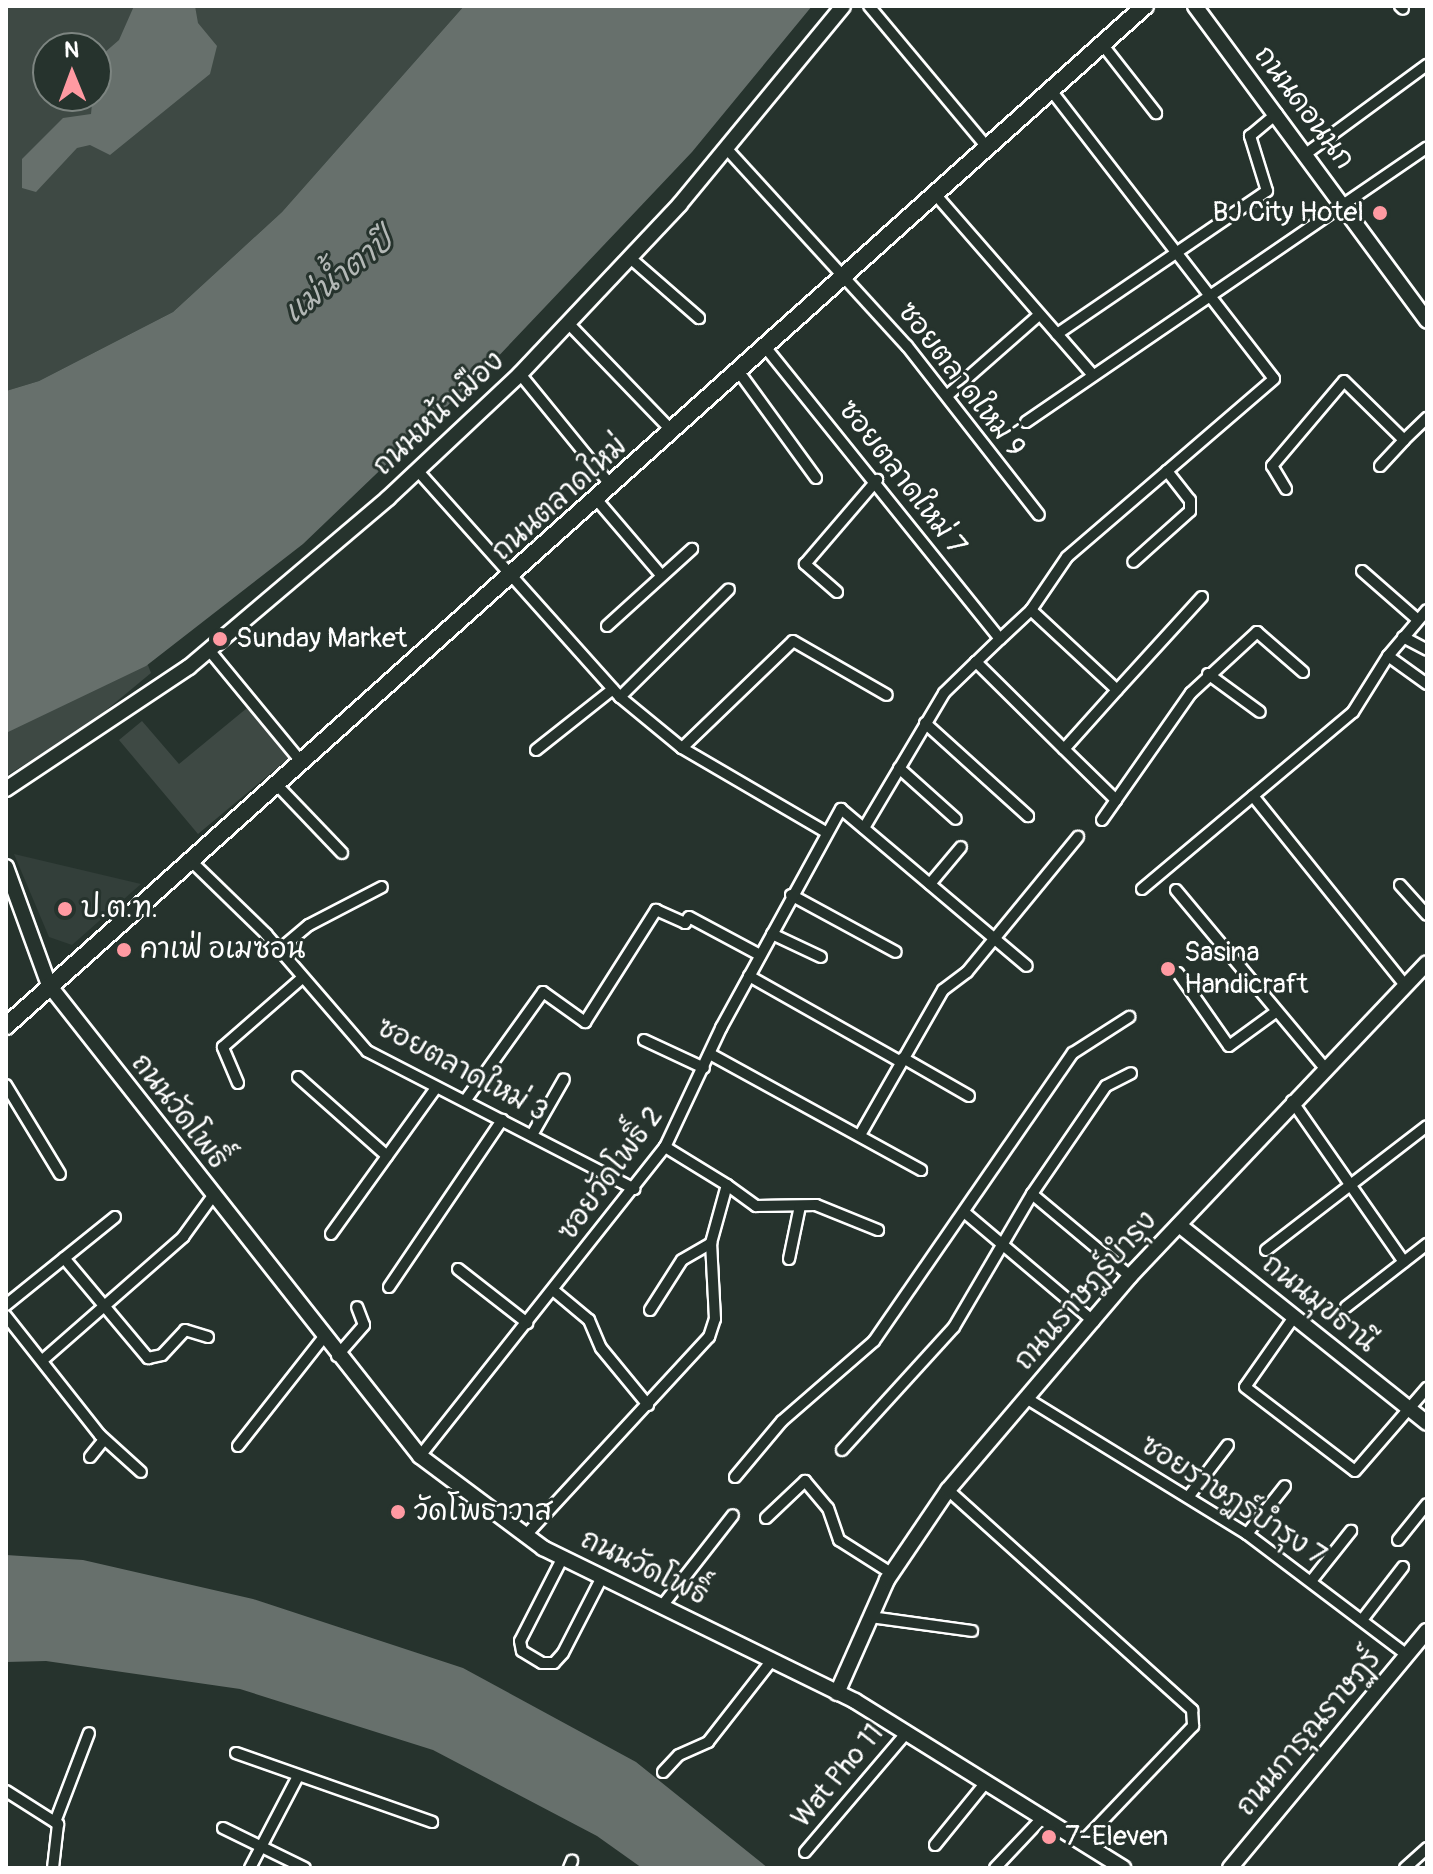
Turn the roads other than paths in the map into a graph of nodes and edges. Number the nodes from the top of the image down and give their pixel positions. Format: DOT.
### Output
graph roads {
  1 [pos="843,6"];
  2 [pos="869,6"];
  3 [pos="1145,6"];
  4 [pos="1195,6"];
  5 [pos="1102,44"];
  6 [pos="1427,65"];
  7 [pos="1050,89"];
  8 [pos="1156,113"];
  9 [pos="1277,113"];
  10 [pos="987,147"];
  11 [pos="1427,147"];
  12 [pos="726,148"];
  13 [pos="1307,153"];
  14 [pos="935,194"];
  15 [pos="1343,204"];
  16 [pos="1175,252"];
  17 [pos="629,257"];
  18 [pos="844,277"];
  19 [pos="1209,293"];
  20 [pos="1039,315"];
  21 [pos="699,318"];
  22 [pos="1427,321"];
  23 [pos="568,323"];
  24 [pos="1057,334"];
  25 [pos="766,348"];
  26 [pos="739,372"];
  27 [pos="520,374"];
  28 [pos="1093,375"];
  29 [pos="948,395"];
  30 [pos="1427,418"];
  31 [pos="1026,422"];
  32 [pos="673,432"];
  33 [pos="1404,440"];
  34 [pos="1380,466"];
  35 [pos="417,470"];
  36 [pos="1167,471"];
  37 [pos="816,478"];
  38 [pos="877,480"];
  39 [pos="612,487"];
  40 [pos="1286,489"];
  41 [pos="597,500"];
  42 [pos="1039,515"];
  43 [pos="692,549"];
  44 [pos="1133,562"];
  45 [pos="1362,571"];
  46 [pos="513,575"];
  47 [pos="661,575"];
  48 [pos="729,589"];
  49 [pos="837,592"];
  50 [pos="1202,597"];
  51 [pos="1031,610"];
  52 [pos="1427,610"];
  53 [pos="1418,620"];
  54 [pos="607,626"];
  55 [pos="1403,637"];
  56 [pos="1000,639"];
  57 [pos="209,650"];
  58 [pos="1427,650"];
  59 [pos="1388,656"];
  60 [pos="976,662"];
  61 [pos="1303,672"];
  62 [pos="1208,674"];
  63 [pos="1427,684"];
  64 [pos="1117,690"];
  65 [pos="616,693"];
  66 [pos="887,695"];
  67 [pos="1260,712"];
  68 [pos="925,723"];
  69 [pos="682,748"];
  70 [pos="1064,749"];
  71 [pos="536,750"];
  72 [pos="302,763"];
  73 [pos="899,768"];
  74 [pos="277,785"];
  75 [pos="6,789"];
  76 [pos="1253,796"];
  77 [pos="1116,800"];
  78 [pos="1028,816"];
  79 [pos="956,819"];
  80 [pos="1102,820"];
  81 [pos="864,828"];
  82 [pos="824,831"];
  83 [pos="1078,837"];
  84 [pos="961,847"];
  85 [pos="342,853"];
  86 [pos="191,861"];
  87 [pos="6,867"];
  88 [pos="930,884"];
  89 [pos="1400,885"];
  90 [pos="382,887"];
  91 [pos="1142,889"];
  92 [pos="1176,890"];
  93 [pos="791,895"];
  94 [pos="1427,915"];
  95 [pos="772,934"];
  96 [pos="991,936"];
  97 [pos="279,950"];
  98 [pos="896,952"];
  99 [pos="760,955"];
  100 [pos="821,957"];
  101 [pos="1427,963"];
  102 [pos="1027,966"];
  103 [pos="1178,973"];
  104 [pos="749,976"];
  105 [pos="302,978"];
  106 [pos="1404,984"];
  107 [pos="49,985"];
  108 [pos="1277,1011"];
  109 [pos="1129,1017"];
  110 [pos="6,1026"];
  111 [pos="644,1040"];
  112 [pos="710,1054"];
  113 [pos="902,1060"];
  114 [pos="1323,1066"];
  115 [pos="704,1068"];
  116 [pos="1131,1073"];
  117 [pos="298,1077"];
  118 [pos="564,1079"];
  119 [pos="238,1083"];
  120 [pos="6,1085"];
  121 [pos="436,1088"];
  122 [pos="969,1096"];
  123 [pos="465,1101"];
  124 [pos="1292,1101"];
  125 [pos="502,1120"];
  126 [pos="1427,1126"];
  127 [pos="532,1135"];
  128 [pos="860,1135"];
  129 [pos="665,1147"];
  130 [pos="387,1156"];
  131 [pos="921,1170"];
  132 [pos="60,1174"];
  133 [pos="727,1185"];
  134 [pos="1350,1185"];
  135 [pos="634,1189"];
  136 [pos="1032,1194"];
  137 [pos="212,1197"];
  138 [pos="800,1206"];
  139 [pos="964,1212"];
  140 [pos="115,1217"];
  141 [pos="1179,1225"];
  142 [pos="878,1230"];
  143 [pos="331,1234"];
  144 [pos="1002,1242"];
  145 [pos="711,1243"];
  146 [pos="1427,1244"];
  147 [pos="1266,1250"];
  148 [pos="64,1258"];
  149 [pos="789,1259"];
  150 [pos="1404,1262"];
  151 [pos="458,1269"];
  152 [pos="1130,1276"];
  153 [pos="389,1287"];
  154 [pos="553,1290"];
  155 [pos="6,1305"];
  156 [pos="105,1306"];
  157 [pos="357,1307"];
  158 [pos="1346,1307"];
  159 [pos="650,1310"];
  160 [pos="6,1316"];
  161 [pos="1294,1317"];
  162 [pos="1094,1322"];
  163 [pos="527,1323"];
  164 [pos="208,1337"];
  165 [pos="323,1338"];
  166 [pos="337,1356"];
  167 [pos="45,1358"];
  168 [pos="1427,1388"];
  169 [pos="1026,1398"];
  170 [pos="648,1405"];
  171 [pos="1410,1410"];
  172 [pos="1427,1423"];
  173 [pos="104,1440"];
  174 [pos="1228,1445"];
  175 [pos="238,1446"];
  176 [pos="842,1450"];
  177 [pos="420,1456"];
  178 [pos="90,1457"];
  179 [pos="141,1472"];
  180 [pos="735,1477"];
  181 [pos="1285,1486"];
  182 [pos="948,1490"];
  183 [pos="1189,1496"];
  184 [pos="1427,1504"];
  185 [pos="733,1515"];
  186 [pos="766,1518"];
  187 [pos="1351,1531"];
  188 [pos="1247,1534"];
  189 [pos="526,1535"];
  190 [pos="1398,1540"];
  191 [pos="563,1557"];
  192 [pos="1403,1567"];
  193 [pos="891,1573"];
  194 [pos="602,1577"];
  195 [pos="1312,1580"];
  196 [pos="662,1606"];
  197 [pos="870,1617"];
  198 [pos="1362,1620"];
  199 [pos="972,1631"];
  200 [pos="1427,1631"];
  201 [pos="1407,1655"];
  202 [pos="772,1660"];
  203 [pos="837,1693"];
  204 [pos="907,1732"];
  205 [pos="89,1733"];
  206 [pos="236,1753"];
  207 [pos="663,1772"];
  208 [pos="297,1778"];
  209 [pos="987,1781"];
  210 [pos="6,1791"];
  211 [pos="1044,1816"];
  212 [pos="432,1822"];
  213 [pos="56,1823"];
  214 [pos="223,1828"];
  215 [pos="1084,1840"];
  216 [pos="262,1845"];
  217 [pos="935,1845"];
  218 [pos="1427,1848"];
  219 [pos="805,1852"];
  220 [pos="53,1868"];
  221 [pos="250,1868"];
  222 [pos="305,1868"];
  223 [pos="995,1868"];
  224 [pos="1123,1868"];
  225 [pos="1230,1868"];
  226 [pos="1405,1868"];
  1 -- 12 [label="street, ถนนหน้าเมือง"];
  2 -- 10 [label="street"];
  3 -- 5 [label="main road, ถนนตลาดใหม่"];
  4 -- 9 [label="street, ถนนดอนนก"];
  5 -- 7 [label="main road, ถนนตลาดใหม่"];
  5 -- 8 [label="street"];
  6 -- 13 [label="street"];
  7 -- 10 [label="main road, ถนนตลาดใหม่"];
  7 -- 16 [label="street"];
  9 -- 13 [label="street, ถนนดอนนก"];
  9 -- 16 [label="street"];
  10 -- 14 [label="main road, ถนนตลาดใหม่"];
  11 -- 15 [label="street"];
  12 -- 17 [label="street, ถนนหน้าเมือง"];
  12 -- 18 [label="street, ซอยตลาดใหม่ 9"];
  13 -- 15 [label="street, ถนนดอนนก"];
  14 -- 18 [label="main road, ถนนตลาดใหม่"];
  14 -- 20 [label="street"];
  15 -- 19 [label="street"];
  15 -- 22 [label="street, ถนนดอนนก"];
  16 -- 19 [label="street"];
  16 -- 24 [label="street"];
  17 -- 21 [label="street"];
  17 -- 23 [label="street, ถนนหน้าเมือง"];
  18 -- 25 [label="main road, ถนนตลาดใหม่"];
  18 -- 29 [label="street, ซอยตลาดใหม่ 9"];
  19 -- 28 [label="street"];
  19 -- 36 [label="street"];
  20 -- 24 [label="street"];
  20 -- 29 [label="street"];
  23 -- 27 [label="street, ถนนหน้าเมือง"];
  23 -- 32 [label="street"];
  24 -- 28 [label="street"];
  25 -- 26 [label="main road, ถนนตลาดใหม่"];
  25 -- 38 [label="street, ซอยตลาดใหม่ 7"];
  26 -- 32 [label="main road, ถนนตลาดใหม่"];
  26 -- 37 [label="street"];
  27 -- 35 [label="street, ถนนหน้าเมือง"];
  27 -- 39 [label="street"];
  28 -- 31 [label="street"];
  29 -- 42 [label="street, ซอยตลาดใหม่ 9"];
  30 -- 33 [label="street"];
  32 -- 39 [label="main road, ถนนตลาดใหม่"];
  33 -- 34 [label="street"];
  33 -- 40 [label="street"];
  35 -- 46 [label="street"];
  35 -- 57 [label="street, ถนนหน้าเมือง"];
  36 -- 44 [label="street"];
  36 -- 51 [label="street"];
  38 -- 49 [label="street"];
  38 -- 56 [label="street, ซอยตลาดใหม่ 7"];
  39 -- 41 [label="main road, ถนนตลาดใหม่"];
  41 -- 46 [label="main road, ถนนตลาดใหม่"];
  41 -- 47 [label="street"];
  43 -- 47 [label="street"];
  45 -- 53 [label="street"];
  46 -- 65 [label="street"];
  46 -- 72 [label="main road, ถนนตลาดใหม่"];
  47 -- 54 [label="street"];
  48 -- 65 [label="street"];
  50 -- 64 [label="street"];
  51 -- 56 [label="street"];
  51 -- 64 [label="street"];
  52 -- 53 [label="street"];
  53 -- 55 [label="street"];
  55 -- 58 [label="street"];
  55 -- 59 [label="street"];
  56 -- 60 [label="street"];
  57 -- 72 [label="street"];
  57 -- 75 [label="street, ถนนหน้าเมือง"];
  59 -- 63 [label="street"];
  59 -- 76 [label="street"];
  60 -- 68 [label="street"];
  60 -- 70 [label="street"];
  61 -- 62 [label="street"];
  62 -- 67 [label="street"];
  62 -- 77 [label="street"];
  64 -- 70 [label="street"];
  65 -- 69 [label="street"];
  65 -- 71 [label="street"];
  66 -- 69 [label="street"];
  68 -- 73 [label="street"];
  68 -- 78 [label="street"];
  69 -- 82 [label="street"];
  70 -- 77 [label="street"];
  72 -- 74 [label="main road, ถนนตลาดใหม่"];
  73 -- 79 [label="street"];
  73 -- 81 [label="street"];
  74 -- 85 [label="street"];
  74 -- 86 [label="main road, ถนนตลาดใหม่"];
  76 -- 91 [label="street"];
  76 -- 106 [label="street"];
  77 -- 80 [label="street"];
  81 -- 82 [label="street, ซอยวัดโพธิ์ 2"];
  81 -- 88 [label="street"];
  82 -- 93 [label="street, ซอยวัดโพธิ์ 2"];
  83 -- 96 [label="street"];
  84 -- 88 [label="street"];
  86 -- 97 [label="street, ซอยตลาดใหม่ 3"];
  86 -- 107 [label="main road, ถนนตลาดใหม่"];
  87 -- 107 [label="street"];
  88 -- 96 [label="street"];
  89 -- 94 [label="street"];
  90 -- 97 [label="street"];
  92 -- 108 [label="street"];
  93 -- 95 [label="street, ซอยวัดโพธิ์ 2"];
  93 -- 98 [label="street"];
  95 -- 99 [label="street, ซอยวัดโพธิ์ 2"];
  95 -- 100 [label="street"];
  96 -- 102 [label="street"];
  96 -- 113 [label="street"];
  97 -- 105 [label="street, ซอยตลาดใหม่ 3"];
  99 -- 104 [label="street, ซอยวัดโพธิ์ 2"];
  99 -- 123 [label="street"];
  101 -- 106 [label="street, ถนนราษฎร์บำรุง"];
  103 -- 108 [label="street"];
  104 -- 112 [label="street, ซอยวัดโพธิ์ 2"];
  104 -- 113 [label="street"];
  105 -- 119 [label="street"];
  105 -- 121 [label="street, ซอยตลาดใหม่ 3"];
  106 -- 114 [label="street, ถนนราษฎร์บำรุง"];
  107 -- 110 [label="main road, ถนนตลาดใหม่"];
  107 -- 137 [label="street, ถนนวัดโพธิ์"];
  108 -- 114 [label="street"];
  109 -- 139 [label="street"];
  111 -- 115 [label="street"];
  112 -- 115 [label="street, ซอยวัดโพธิ์ 2"];
  112 -- 128 [label="street"];
  113 -- 122 [label="street"];
  113 -- 128 [label="street"];
  114 -- 124 [label="street, ถนนราษฎร์บำรุง"];
  115 -- 129 [label="street, ซอยวัดโพธิ์ 2"];
  116 -- 136 [label="street"];
  117 -- 130 [label="street"];
  118 -- 127 [label="street"];
  120 -- 132 [label="street"];
  121 -- 123 [label="street, ซอยตลาดใหม่ 3"];
  121 -- 130 [label="street"];
  123 -- 125 [label="street, ซอยตลาดใหม่ 3"];
  124 -- 134 [label="street"];
  124 -- 141 [label="street, ถนนราษฎร์บำรุง"];
  125 -- 127 [label="street, ซอยตลาดใหม่ 3"];
  125 -- 153 [label="street"];
  126 -- 134 [label="street"];
  127 -- 135 [label="street, ซอยตลาดใหม่ 3"];
  128 -- 131 [label="street"];
  129 -- 133 [label="street"];
  129 -- 135 [label="street, ซอยวัดโพธิ์ 2"];
  130 -- 143 [label="street"];
  133 -- 138 [label="street"];
  133 -- 145 [label="street"];
  134 -- 147 [label="street"];
  134 -- 150 [label="street"];
  135 -- 154 [label="street, ซอยวัดโพธิ์ 2"];
  136 -- 144 [label="street"];
  136 -- 152 [label="street"];
  137 -- 156 [label="street"];
  137 -- 165 [label="street, ถนนวัดโพธิ์"];
  138 -- 142 [label="street"];
  138 -- 149 [label="street"];
  139 -- 144 [label="street"];
  139 -- 180 [label="street"];
  140 -- 148 [label="street"];
  141 -- 152 [label="street, ถนนราษฎร์บำรุง"];
  141 -- 161 [label="street, ถนนมุขธานี"];
  144 -- 162 [label="street"];
  144 -- 176 [label="street"];
  145 -- 159 [label="street"];
  145 -- 170 [label="street"];
  146 -- 150 [label="street"];
  148 -- 155 [label="street"];
  148 -- 156 [label="street"];
  150 -- 158 [label="street"];
  151 -- 163 [label="street"];
  152 -- 162 [label="street, ถนนราษฎร์บำรุง"];
  154 -- 163 [label="street, ซอยวัดโพธิ์ 2"];
  154 -- 170 [label="street"];
  156 -- 164 [label="street"];
  156 -- 167 [label="street"];
  157 -- 166 [label="street"];
  160 -- 167 [label="street"];
  161 -- 171 [label="street, ถนนมุขธานี"];
  161 -- 171 [label="street"];
  162 -- 169 [label="street, ถนนราษฎร์บำรุง"];
  163 -- 177 [label="street, ซอยวัดโพธิ์ 2"];
  165 -- 166 [label="street, ถนนวัดโพธิ์"];
  165 -- 175 [label="street"];
  166 -- 177 [label="street, ถนนวัดโพธิ์"];
  167 -- 173 [label="street"];
  168 -- 171 [label="street"];
  169 -- 182 [label="street, ถนนราษฎร์บำรุง"];
  169 -- 183 [label="street, ซอยราษฎร์บำรุง 7"];
  170 -- 189 [label="street"];
  171 -- 172 [label="street, ถนนมุขธานี"];
  173 -- 178 [label="street"];
  173 -- 179 [label="street"];
  174 -- 183 [label="street"];
  177 -- 189 [label="street, ถนนวัดโพธิ์"];
  181 -- 188 [label="street"];
  182 -- 193 [label="street, ถนนราษฎร์บำรุง"];
  182 -- 215 [label="street"];
  183 -- 188 [label="street, ซอยราษฎร์บำรุง 7"];
  184 -- 190 [label="street"];
  185 -- 196 [label="street"];
  186 -- 193 [label="street"];
  187 -- 195 [label="street"];
  188 -- 195 [label="street, ซอยราษฎร์บำรุง 7"];
  189 -- 191 [label="street, ถนนวัดโพธิ์"];
  191 -- 194 [label="street, ถนนวัดโพธิ์"];
  191 -- 194 [label="street"];
  192 -- 198 [label="street"];
  193 -- 197 [label="street, ถนนราษฎร์บำรุง"];
  194 -- 196 [label="street, ถนนวัดโพธิ์"];
  195 -- 198 [label="street, ซอยราษฎร์บำรุง 7"];
  196 -- 202 [label="street, ถนนวัดโพธิ์"];
  197 -- 199 [label="street"];
  197 -- 203 [label="street, ถนนราษฎร์บำรุง"];
  198 -- 201 [label="street, ซอยราษฎร์บำรุง 7"];
  200 -- 201 [label="street, ถนนการุณราษฏร์"];
  201 -- 225 [label="street, ถนนการุณราษฏร์"];
  202 -- 203 [label="street, ถนนวัดโพธิ์"];
  202 -- 207 [label="street"];
  203 -- 204 [label="street, ถนนวัดโพธิ์"];
  204 -- 209 [label="street, ถนนวัดโพธิ์"];
  204 -- 219 [label="street, Wat Pho 11"];
  205 -- 213 [label="street"];
  206 -- 208 [label="street"];
  208 -- 212 [label="street"];
  208 -- 216 [label="street"];
  209 -- 211 [label="street, ถนนวัดโพธิ์"];
  209 -- 217 [label="street"];
  210 -- 213 [label="street"];
  211 -- 215 [label="street, ถนนวัดโพธิ์"];
  211 -- 223 [label="street"];
  213 -- 220 [label="street"];
  214 -- 216 [label="street"];
  215 -- 224 [label="street, ถนนวัดโพธิ์"];
  216 -- 221 [label="street"];
  216 -- 222 [label="street"];
  218 -- 226 [label="street"];
}
